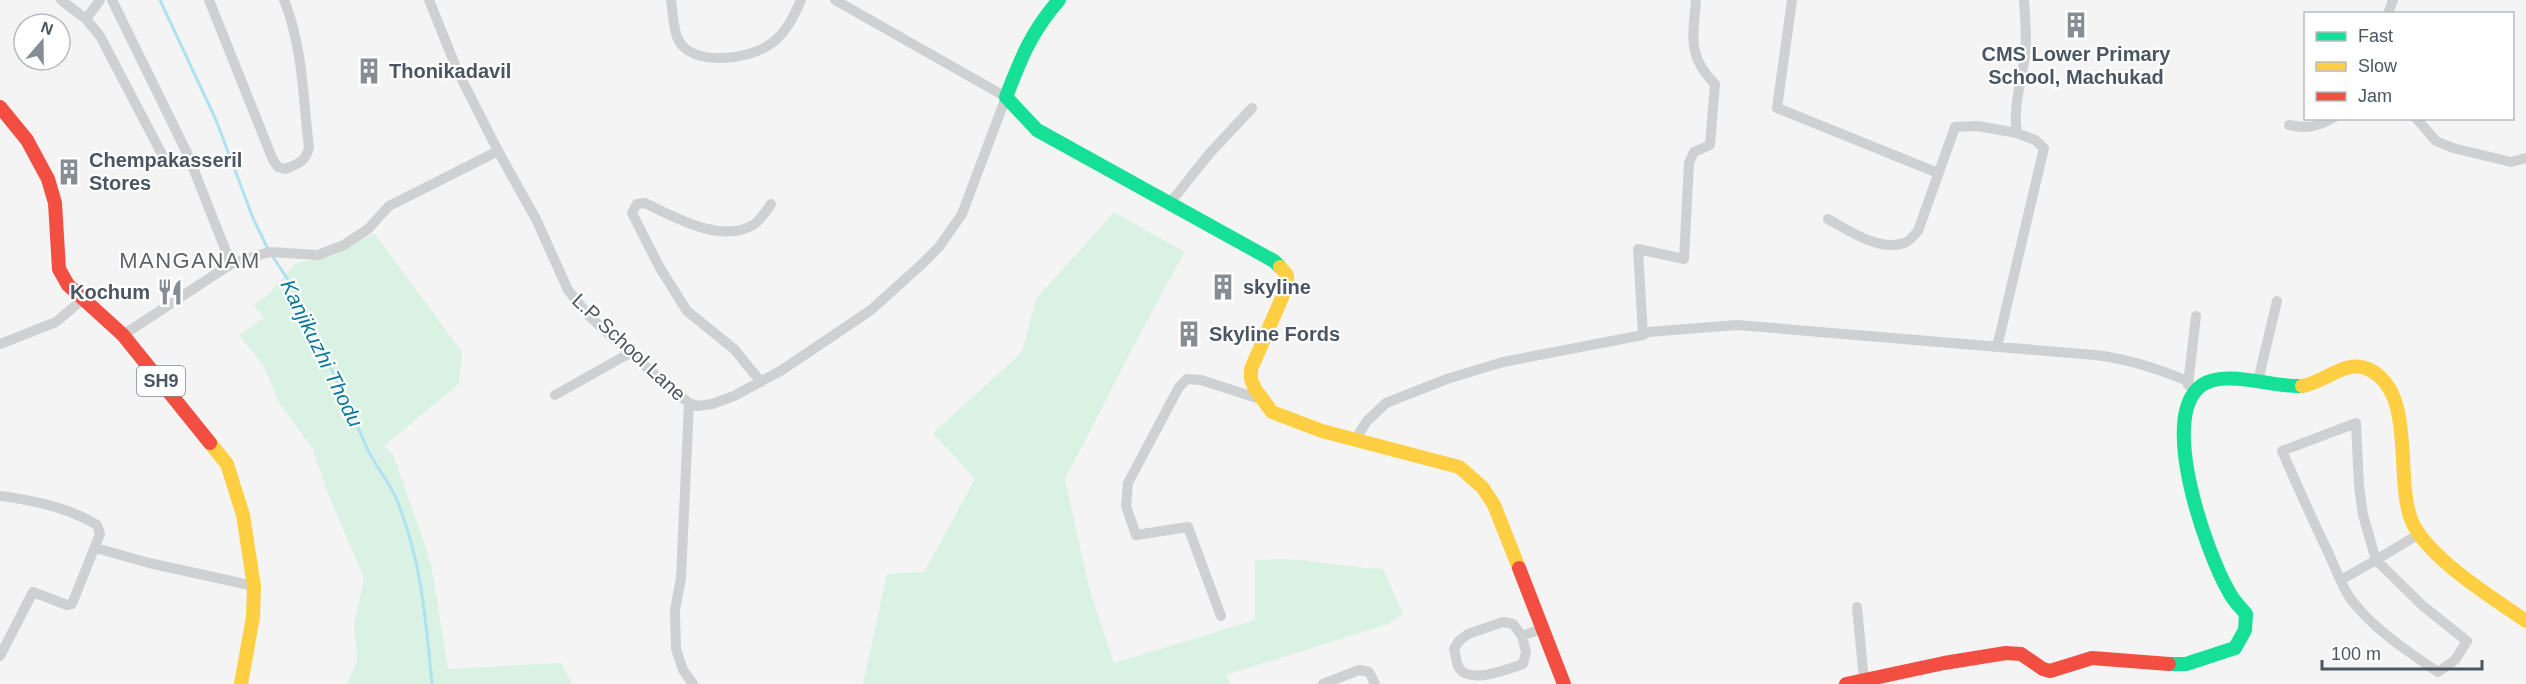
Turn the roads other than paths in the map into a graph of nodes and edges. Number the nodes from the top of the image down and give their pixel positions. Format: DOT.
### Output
graph roads {
  1 [pos="61,0"];
  2 [pos="100,0"];
  3 [pos="112,0"];
  4 [pos="209,0"];
  5 [pos="284,0"];
  6 [pos="429,0"];
  7 [pos="671,0"];
  8 [pos="801,0"];
  9 [pos="835,0"];
  10 [pos="1059,0"];
  11 [pos="1696,0"];
  12 [pos="1792,0"];
  13 [pos="2024,0"];
  14 [pos="86,19"];
  15 [pos="1006,97"];
  16 [pos="0,107"];
  17 [pos="1252,108"];
  18 [pos="2329,120"];
  19 [pos="2418,120"];
  20 [pos="2289,125"];
  21 [pos="2017,133"];
  22 [pos="498,151"];
  23 [pos="188,155"];
  24 [pos="2526,158"];
  25 [pos="1938,173"];
  26 [pos="1170,203"];
  27 [pos="771,204"];
  28 [pos="1828,219"];
  29 [pos="231,264"];
  30 [pos="83,299"];
  31 [pos="2277,301"];
  32 [pos="2196,316"];
  33 [pos="123,335"];
  34 [pos="1643,335"];
  35 [pos="0,344"];
  36 [pos="1997,347"];
  37 [pos="630,353"];
  38 [pos="2187,381"];
  39 [pos="2258,381"];
  40 [pos="761,382"];
  41 [pos="555,395"];
  42 [pos="2190,397"];
  43 [pos="1263,400"];
  44 [pos="688,403"];
  45 [pos="1355,440"];
  46 [pos="0,496"];
  47 [pos="2419,534"];
  48 [pos="96,548"];
  49 [pos="2376,560"];
  50 [pos="2341,580"];
  51 [pos="254,586"];
  52 [pos="1857,607"];
  53 [pos="1221,616"];
  54 [pos="2526,621"];
  55 [pos="1541,629"];
  56 [pos="1522,636"];
  57 [pos="0,656"];
  58 [pos="1864,680"];
  59 [pos="241,684"];
  60 [pos="693,684"];
  61 [pos="1323,684"];
  62 [pos="1375,684"];
  63 [pos="1564,684"];
  64 [pos="1846,684"];
  1 -- 14 [label="street"];
  2 -- 14 [label="street"];
  3 -- 23 [label="street"];
  4 -- 5 [label="street"];
  6 -- 22 [label="street, L.P School Lane"];
  7 -- 8 [label="street"];
  9 -- 15 [label="street"];
  10 -- 15 [label="main road"];
  11 -- 34 [label="street"];
  12 -- 25 [label="street"];
  13 -- 21 [label="street"];
  14 -- 23 [label="street"];
  15 -- 26 [label="main road"];
  15 -- 40 [label="street, L.P School Lane"];
  16 -- 30 [label="main road, SH9"];
  17 -- 26 [label="street"];
  18 -- 20 [label="street"];
  19 -- 24 [label="street"];
  21 -- 25 [label="street"];
  21 -- 36 [label="street"];
  22 -- 29 [label="street"];
  22 -- 37 [label="street, L.P School Lane"];
  23 -- 29 [label="street"];
  25 -- 28 [label="street"];
  26 -- 43 [label="main road"];
  27 -- 40 [label="street"];
  29 -- 33 [label="street"];
  30 -- 33 [label="main road, SH9"];
  30 -- 35 [label="street"];
  31 -- 39 [label="street"];
  32 -- 38 [label="street"];
  33 -- 51 [label="main road, SH9"];
  34 -- 36 [label="street"];
  34 -- 45 [label="street"];
  36 -- 38 [label="street"];
  37 -- 41 [label="street"];
  37 -- 44 [label="street, L.P School Lane"];
  38 -- 42 [label="street"];
  39 -- 42 [label="main road"];
  39 -- 47 [label="main road"];
  40 -- 44 [label="street, L.P School Lane"];
  42 -- 58 [label="main road"];
  43 -- 45 [label="main road"];
  43 -- 53 [label="street"];
  44 -- 60 [label="street"];
  45 -- 55 [label="main road"];
  46 -- 48 [label="street"];
  47 -- 49 [label="street"];
  47 -- 54 [label="main road"];
  48 -- 51 [label="street"];
  48 -- 57 [label="street"];
  49 -- 50 [label="street"];
  49 -- 50 [label="street"];
  49 -- 50 [label="street"];
  51 -- 59 [label="main road, SH9"];
  52 -- 58 [label="street"];
  55 -- 56 [label="street"];
  55 -- 63 [label="main road"];
  56 -- 56 [label="street"];
  58 -- 64 [label="main road"];
  61 -- 62 [label="street"];
}
